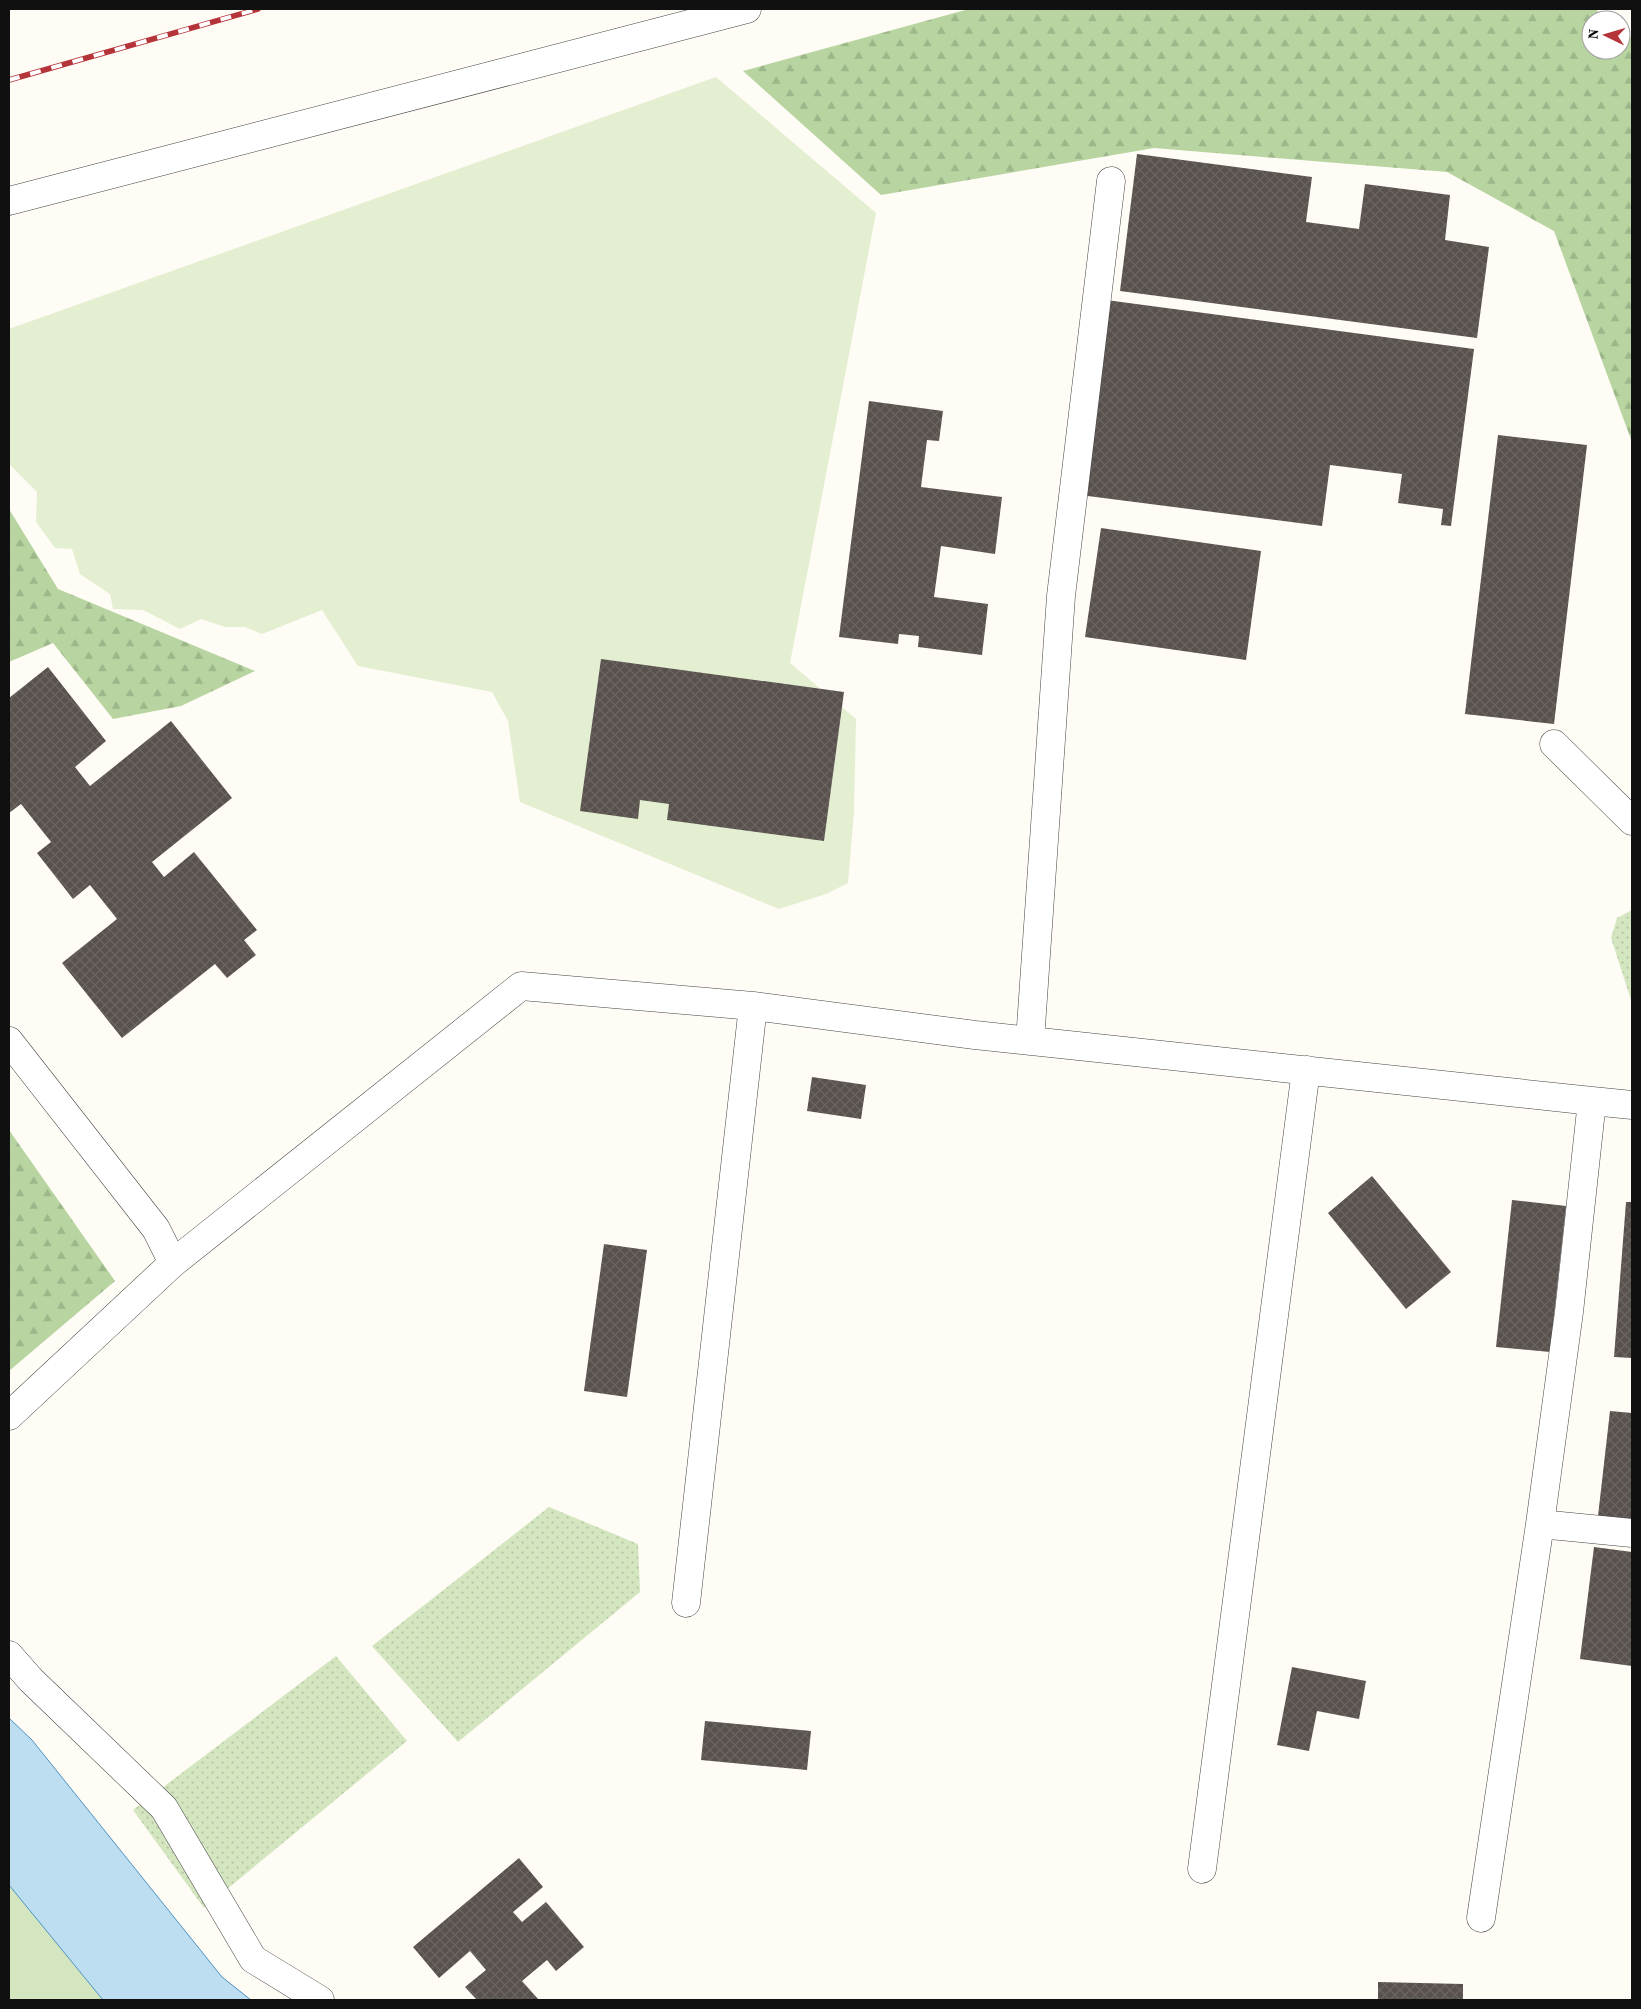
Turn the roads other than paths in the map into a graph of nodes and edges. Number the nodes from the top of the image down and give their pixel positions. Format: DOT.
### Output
graph roads {
  1 [pos="746,9"];
  2 [pos="1111,181"];
  3 [pos="9,201"];
  4 [pos="1554,744"];
  5 [pos="1632,822"];
  6 [pos="753,1006"];
  7 [pos="9,1041"];
  8 [pos="1030,1041"];
  9 [pos="1306,1070"];
  10 [pos="1592,1101"];
  11 [pos="1632,1105"];
  12 [pos="173,1263"];
  13 [pos="9,1416"];
  14 [pos="1540,1524"];
  15 [pos="1632,1533"];
  16 [pos="686,1603"];
  17 [pos="9,1655"];
  18 [pos="1202,1869"];
  19 [pos="1481,1918"];
  20 [pos="320,2000"];
  1 -- 3 [label="street"];
  2 -- 8 [label="street"];
  4 -- 5 [label="street"];
  6 -- 8 [label="street"];
  6 -- 12 [label="street"];
  6 -- 16 [label="street"];
  7 -- 12 [label="street"];
  8 -- 9 [label="street"];
  9 -- 10 [label="street"];
  9 -- 18 [label="street"];
  10 -- 11 [label="street"];
  10 -- 14 [label="street"];
  12 -- 13 [label="street"];
  14 -- 15 [label="street"];
  14 -- 19 [label="street"];
  17 -- 20 [label="street"];
}
